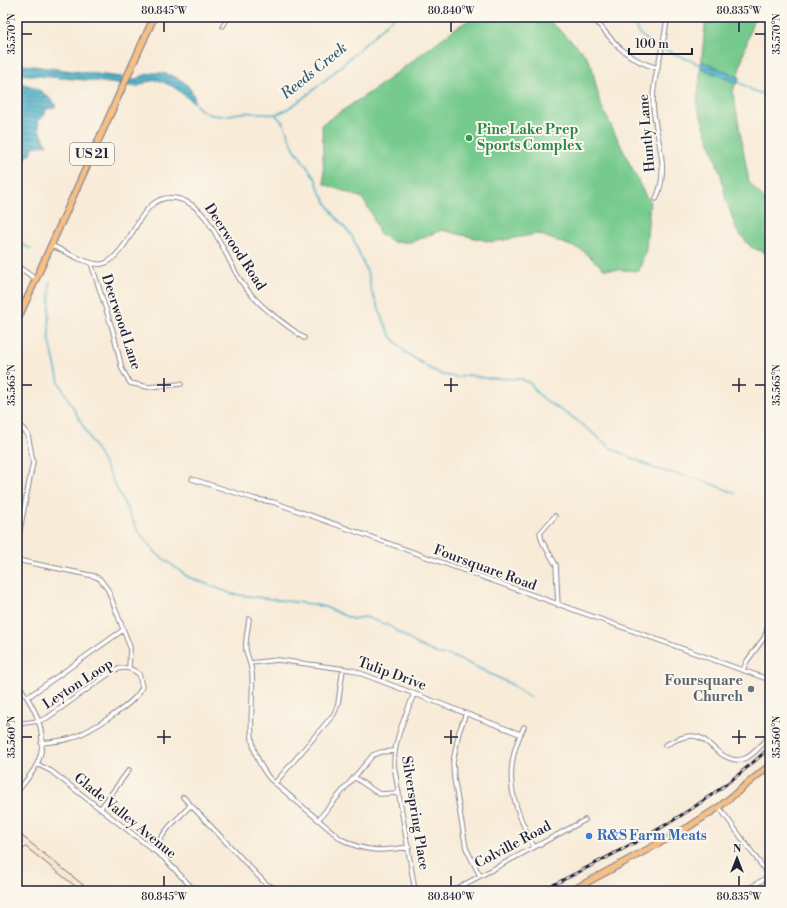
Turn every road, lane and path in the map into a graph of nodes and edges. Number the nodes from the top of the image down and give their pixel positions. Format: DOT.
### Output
graph roads {
  1 [pos="154,17"];
  2 [pos="228,17"];
  3 [pos="593,17"];
  4 [pos="667,17"];
  5 [pos="223,26"];
  6 [pos="658,68"];
  7 [pos="656,199"];
  8 [pos="51,245"];
  9 [pos="91,263"];
  10 [pos="17,266"];
  11 [pos="36,279"];
  12 [pos="17,321"];
  13 [pos="304,338"];
  14 [pos="181,384"];
  15 [pos="17,422"];
  16 [pos="192,479"];
  17 [pos="555,516"];
  18 [pos="17,545"];
  19 [pos="17,560"];
  20 [pos="558,606"];
  21 [pos="249,619"];
  22 [pos="770,622"];
  23 [pos="124,630"];
  24 [pos="250,664"];
  25 [pos="129,668"];
  26 [pos="343,668"];
  27 [pos="743,670"];
  28 [pos="770,680"];
  29 [pos="17,682"];
  30 [pos="414,694"];
  31 [pos="28,697"];
  32 [pos="466,713"];
  33 [pos="39,721"];
  34 [pos="17,724"];
  35 [pos="524,727"];
  36 [pos="520,734"];
  37 [pos="770,736"];
  38 [pos="42,743"];
  39 [pos="666,745"];
  40 [pos="394,751"];
  41 [pos="37,764"];
  42 [pos="770,765"];
  43 [pos="129,770"];
  44 [pos="354,777"];
  45 [pos="276,783"];
  46 [pos="17,792"];
  47 [pos="399,793"];
  48 [pos="183,797"];
  49 [pos="190,806"];
  50 [pos="719,806"];
  51 [pos="100,809"];
  52 [pos="318,820"];
  53 [pos="584,820"];
  54 [pos="17,836"];
  55 [pos="25,843"];
  56 [pos="409,847"];
  57 [pos="534,847"];
  58 [pos="152,850"];
  59 [pos="17,854"];
  60 [pos="480,876"];
  61 [pos="770,876"];
  62 [pos="582,888"];
  63 [pos="270,889"];
  64 [pos="86,891"];
  65 [pos="195,891"];
  66 [pos="282,891"];
  67 [pos="415,891"];
  68 [pos="452,891"];
  69 [pos="571,891"];
  70 [pos="745,891"];
  1 -- 8 [label="main road, US 21"];
  2 -- 5 [label="street"];
  3 -- 6 [label="street"];
  4 -- 6 [label="street, Huntly Lane"];
  6 -- 7 [label="street, Huntly Lane"];
  8 -- 9 [label="street"];
  8 -- 11 [label="main road, US 21"];
  9 -- 13 [label="street, Deerwood Road"];
  9 -- 14 [label="street, Deerwood Lane"];
  10 -- 11 [label="street"];
  11 -- 12 [label="main road, US 21"];
  15 -- 18 [label="street"];
  16 -- 20 [label="street, Foursquare Road"];
  17 -- 20 [label="street"];
  19 -- 23 [label="street"];
  20 -- 27 [label="street, Foursquare Road"];
  21 -- 24 [label="street"];
  22 -- 27 [label="street"];
  23 -- 25 [label="street"];
  23 -- 31 [label="street"];
  24 -- 26 [label="street, Tulip Drive"];
  24 -- 45 [label="street"];
  25 -- 33 [label="street, Leyton Loop"];
  25 -- 38 [label="street, Leyton Loop"];
  26 -- 30 [label="street, Tulip Drive"];
  26 -- 45 [label="street"];
  27 -- 28 [label="street, Foursquare Road"];
  29 -- 31 [label="street"];
  30 -- 32 [label="street, Tulip Drive"];
  30 -- 40 [label="street, Silverspring Place"];
  31 -- 33 [label="street"];
  32 -- 36 [label="street, Tulip Drive"];
  32 -- 60 [label="street"];
  33 -- 34 [label="street"];
  33 -- 38 [label="street"];
  35 -- 36 [label="street"];
  36 -- 57 [label="street"];
  37 -- 39 [label="street"];
  38 -- 41 [label="street"];
  40 -- 44 [label="street"];
  40 -- 47 [label="street, Silverspring Place"];
  41 -- 46 [label="street"];
  41 -- 51 [label="street, Glade Valley Avenue"];
  42 -- 50 [label="main road"];
  43 -- 51 [label="street"];
  44 -- 47 [label="street"];
  44 -- 52 [label="street"];
  45 -- 52 [label="street"];
  47 -- 56 [label="street, Silverspring Place"];
  48 -- 49 [label="street"];
  49 -- 58 [label="street"];
  49 -- 63 [label="street"];
  50 -- 61 [label="street"];
  50 -- 62 [label="main road"];
  51 -- 58 [label="street, Glade Valley Avenue"];
  52 -- 56 [label="street"];
  53 -- 57 [label="street, Colville Road"];
  54 -- 55 [label="street"];
  55 -- 59 [label="street"];
  55 -- 64 [label="street"];
  56 -- 67 [label="street, Silverspring Place"];
  57 -- 60 [label="street, Colville Road"];
  58 -- 65 [label="street, Glade Valley Avenue"];
  60 -- 68 [label="street, Colville Road"];
  61 -- 70 [label="street"];
  62 -- 69 [label="main road"];
  63 -- 66 [label="street"];
}
